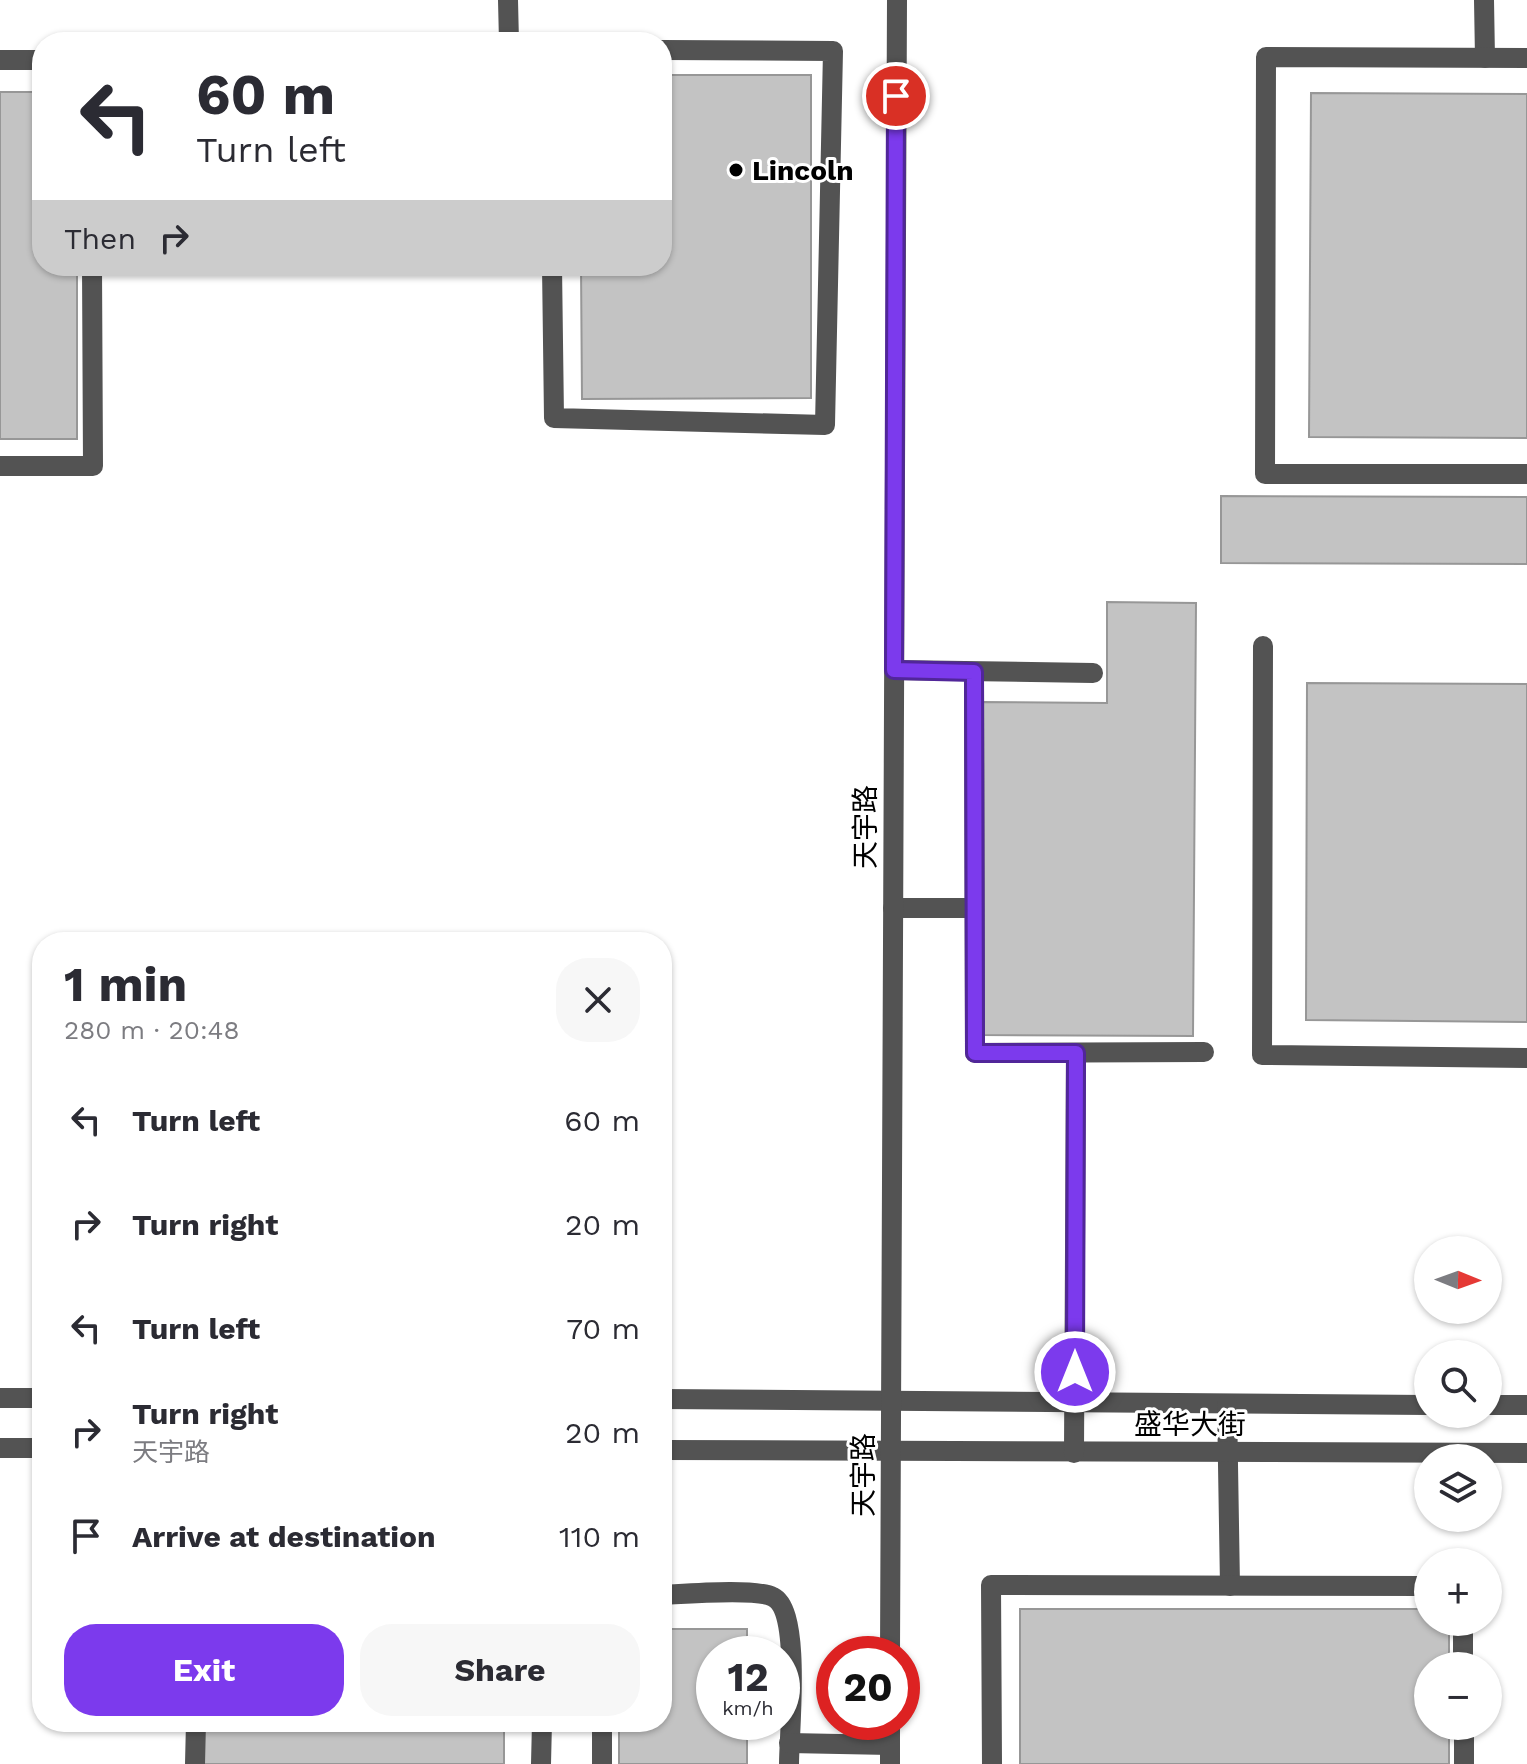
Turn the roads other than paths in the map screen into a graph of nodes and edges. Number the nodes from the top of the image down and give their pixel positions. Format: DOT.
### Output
graph roads {
  1 [pos="508,0"];
  2 [pos="897,0"];
  3 [pos="1484,0"];
  4 [pos="509,32"];
  5 [pos="672,50"];
  6 [pos="1485,58"];
  7 [pos="1527,58"];
  8 [pos="0,60"];
  9 [pos="32,60"];
  10 [pos="92,276"];
  11 [pos="552,276"];
  12 [pos="0,466"];
  13 [pos="1527,474"];
  14 [pos="1263,646"];
  15 [pos="894,670"];
  16 [pos="974,672"];
  17 [pos="1093,673"];
  18 [pos="893,908"];
  19 [pos="974,908"];
  20 [pos="1204,1052"];
  21 [pos="1076,1053"];
  22 [pos="1527,1058"];
  23 [pos="0,1398"];
  24 [pos="32,1398"];
  25 [pos="672,1399"];
  26 [pos="890,1399"];
  27 [pos="1074,1404"];
  28 [pos="1227,1404"];
  29 [pos="1414,1405"];
  30 [pos="1502,1405"];
  31 [pos="1527,1405"];
  32 [pos="0,1448"];
  33 [pos="32,1448"];
  34 [pos="672,1450"];
  35 [pos="891,1451"];
  36 [pos="1228,1452"];
  37 [pos="1074,1453"];
  38 [pos="1527,1453"];
  39 [pos="1230,1586"];
  40 [pos="1414,1586"];
  41 [pos="672,1595"];
  42 [pos="890,1636"];
  43 [pos="196,1732"];
  44 [pos="542,1732"];
  45 [pos="602,1732"];
  46 [pos="1464,1740"];
  47 [pos="789,1754"];
  48 [pos="890,1754"];
  49 [pos="195,1764"];
  50 [pos="541,1764"];
  51 [pos="602,1764"];
  52 [pos="992,1764"];
  53 [pos="1464,1764"];
  1 -- 4 [label="street"];
  2 -- 15 [label="street, 天宇路"];
  3 -- 6 [label="street"];
  5 -- 11 [label="street"];
  6 -- 7 [label="street"];
  6 -- 13 [label="street"];
  8 -- 9 [label="street"];
  10 -- 12 [label="street"];
  14 -- 22 [label="street"];
  15 -- 16 [label="street"];
  15 -- 18 [label="street, 天宇路"];
  16 -- 17 [label="street"];
  16 -- 19 [label="street"];
  18 -- 19 [label="street"];
  18 -- 26 [label="street, 天宇路"];
  19 -- 21 [label="street"];
  20 -- 21 [label="street"];
  21 -- 27 [label="street"];
  23 -- 24 [label="street"];
  25 -- 26 [label="street, 盛华大街"];
  26 -- 27 [label="street, 盛华大街"];
  26 -- 35 [label="street, 天宇路"];
  27 -- 28 [label="street, 盛华大街"];
  27 -- 37 [label="street"];
  28 -- 29 [label="street, 盛华大街"];
  28 -- 36 [label="street"];
  30 -- 31 [label="street"];
  32 -- 33 [label="street"];
  34 -- 35 [label="street, 盛华大街"];
  35 -- 37 [label="street, 盛华大街"];
  35 -- 42 [label="street, 天宇路"];
  36 -- 37 [label="street, 盛华大街"];
  36 -- 38 [label="street, 盛华大街"];
  36 -- 39 [label="street"];
  39 -- 40 [label="street"];
  39 -- 52 [label="street"];
  41 -- 47 [label="street"];
  43 -- 49 [label="street"];
  44 -- 50 [label="street"];
  45 -- 51 [label="street"];
  46 -- 53 [label="street"];
  47 -- 48 [label="street"];
}
